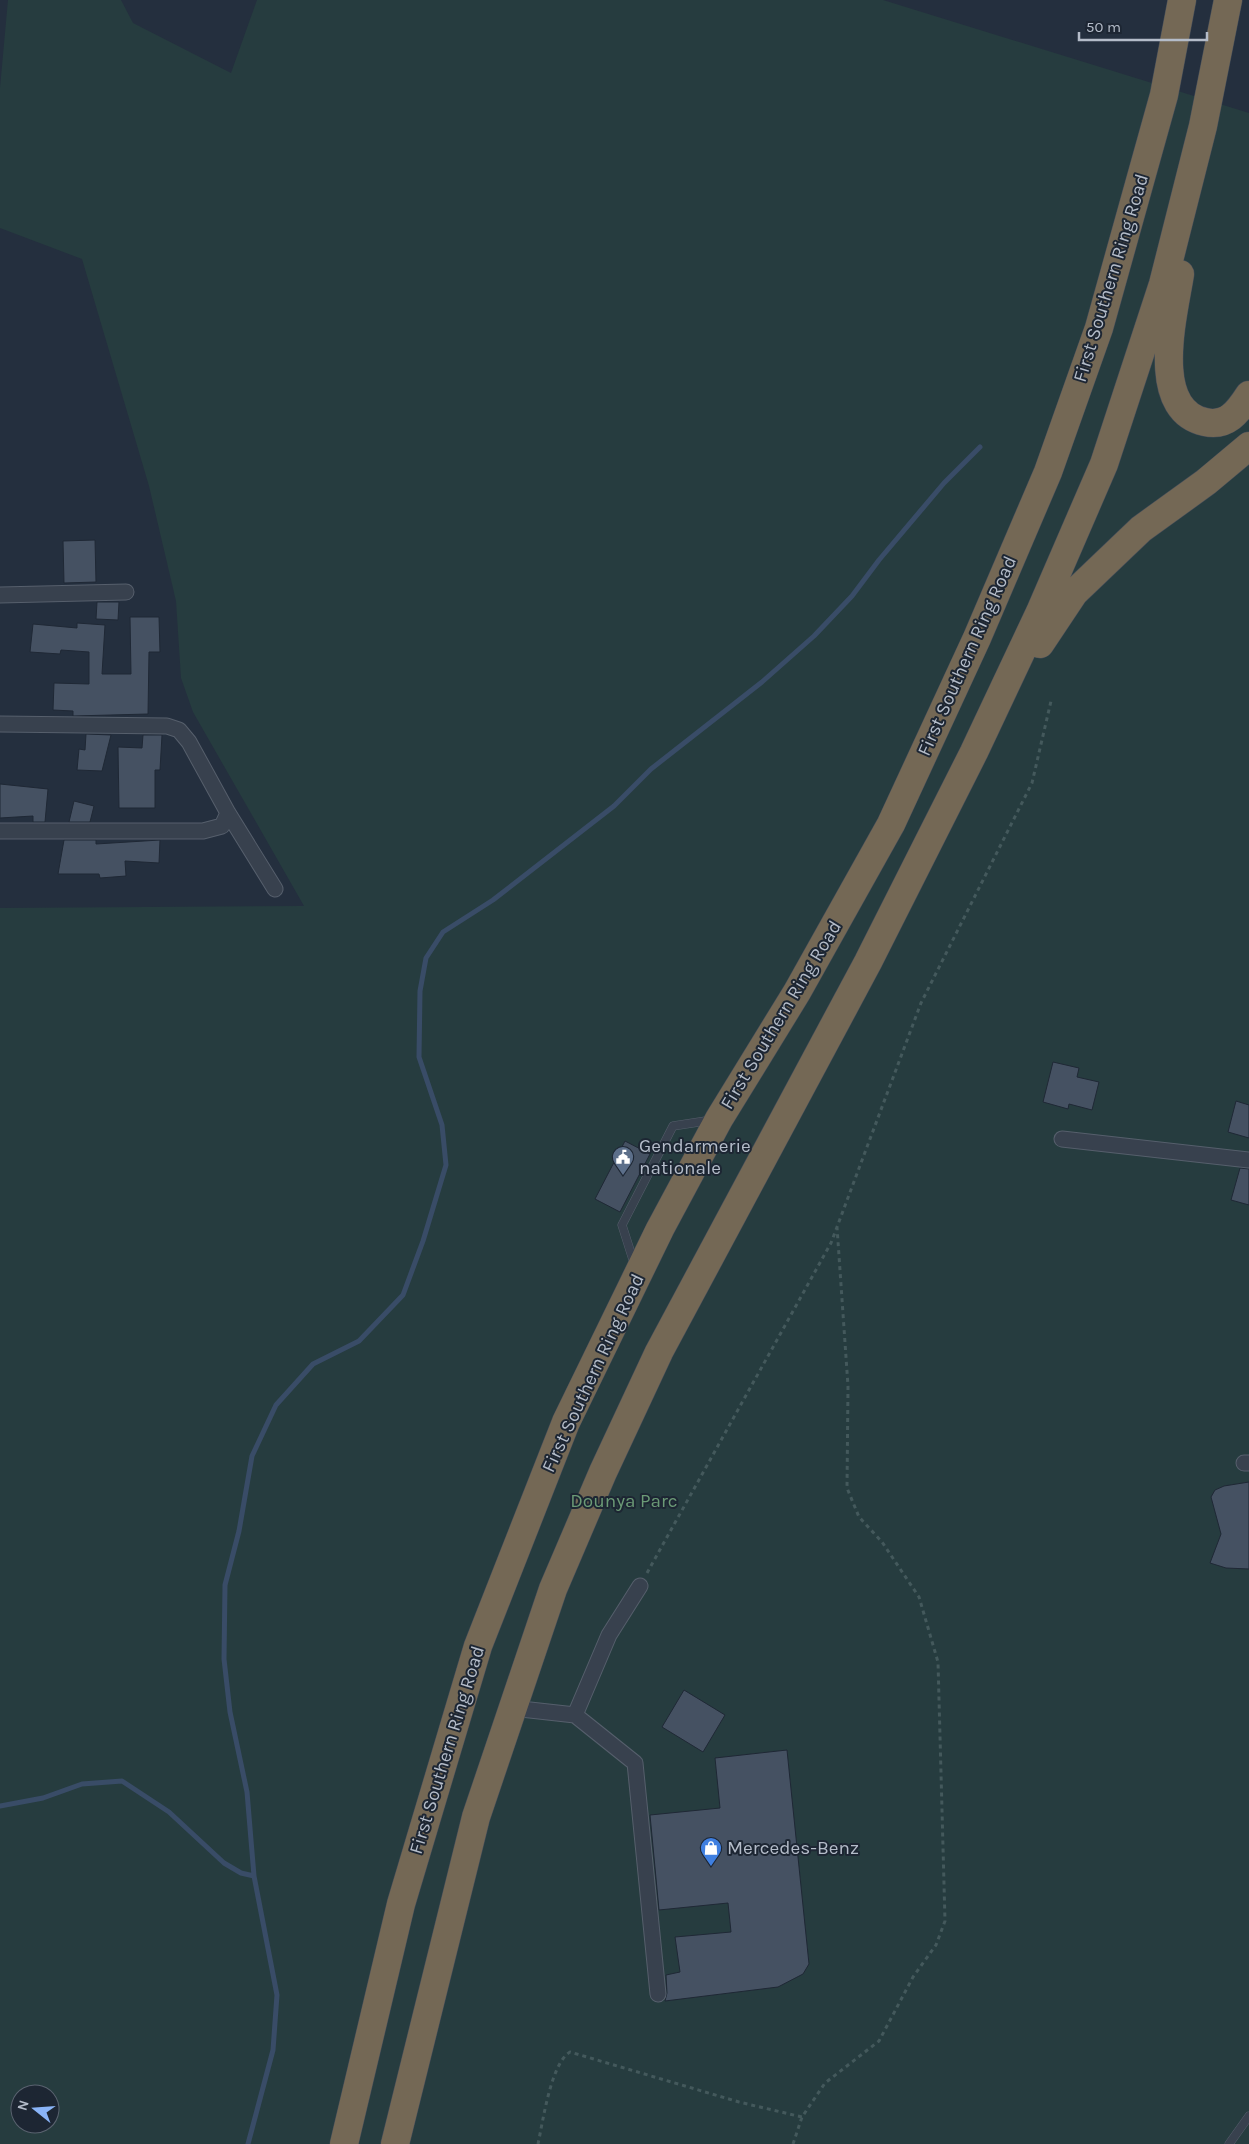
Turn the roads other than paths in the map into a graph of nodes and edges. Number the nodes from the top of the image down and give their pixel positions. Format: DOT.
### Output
graph roads {
  1 [pos="1182,0"];
  2 [pos="1228,0"];
  3 [pos="1203,126"];
  4 [pos="1249,395"];
  5 [pos="1249,446"];
  6 [pos="126,592"];
  7 [pos="0,595"];
  8 [pos="0,724"];
  9 [pos="974,752"];
  10 [pos="228,813"];
  11 [pos="0,831"];
  12 [pos="275,889"];
  13 [pos="719,1119"];
  14 [pos="1062,1139"];
  15 [pos="1249,1160"];
  16 [pos="638,1275"];
  17 [pos="640,1586"];
  18 [pos="512,1708"];
  19 [pos="576,1715"];
  20 [pos="658,1994"];
  21 [pos="1249,2116"];
  22 [pos="344,2144"];
  23 [pos="395,2144"];
  24 [pos="1230,2144"];
  1 -- 13 [label="highway, First Southern Ring Road"];
  2 -- 3 [label="highway"];
  3 -- 4 [label="highway"];
  3 -- 9 [label="highway"];
  5 -- 9 [label="highway"];
  6 -- 7 [label="street"];
  8 -- 10 [label="street"];
  9 -- 18 [label="highway"];
  10 -- 11 [label="street"];
  10 -- 12 [label="street"];
  13 -- 16 [label="highway, First Southern Ring Road"];
  13 -- 16 [label="lane"];
  14 -- 15 [label="street"];
  16 -- 22 [label="highway, First Southern Ring Road"];
  17 -- 19 [label="street"];
  18 -- 19 [label="street"];
  18 -- 23 [label="highway"];
  19 -- 20 [label="street"];
  21 -- 24 [label="lane"];
}
